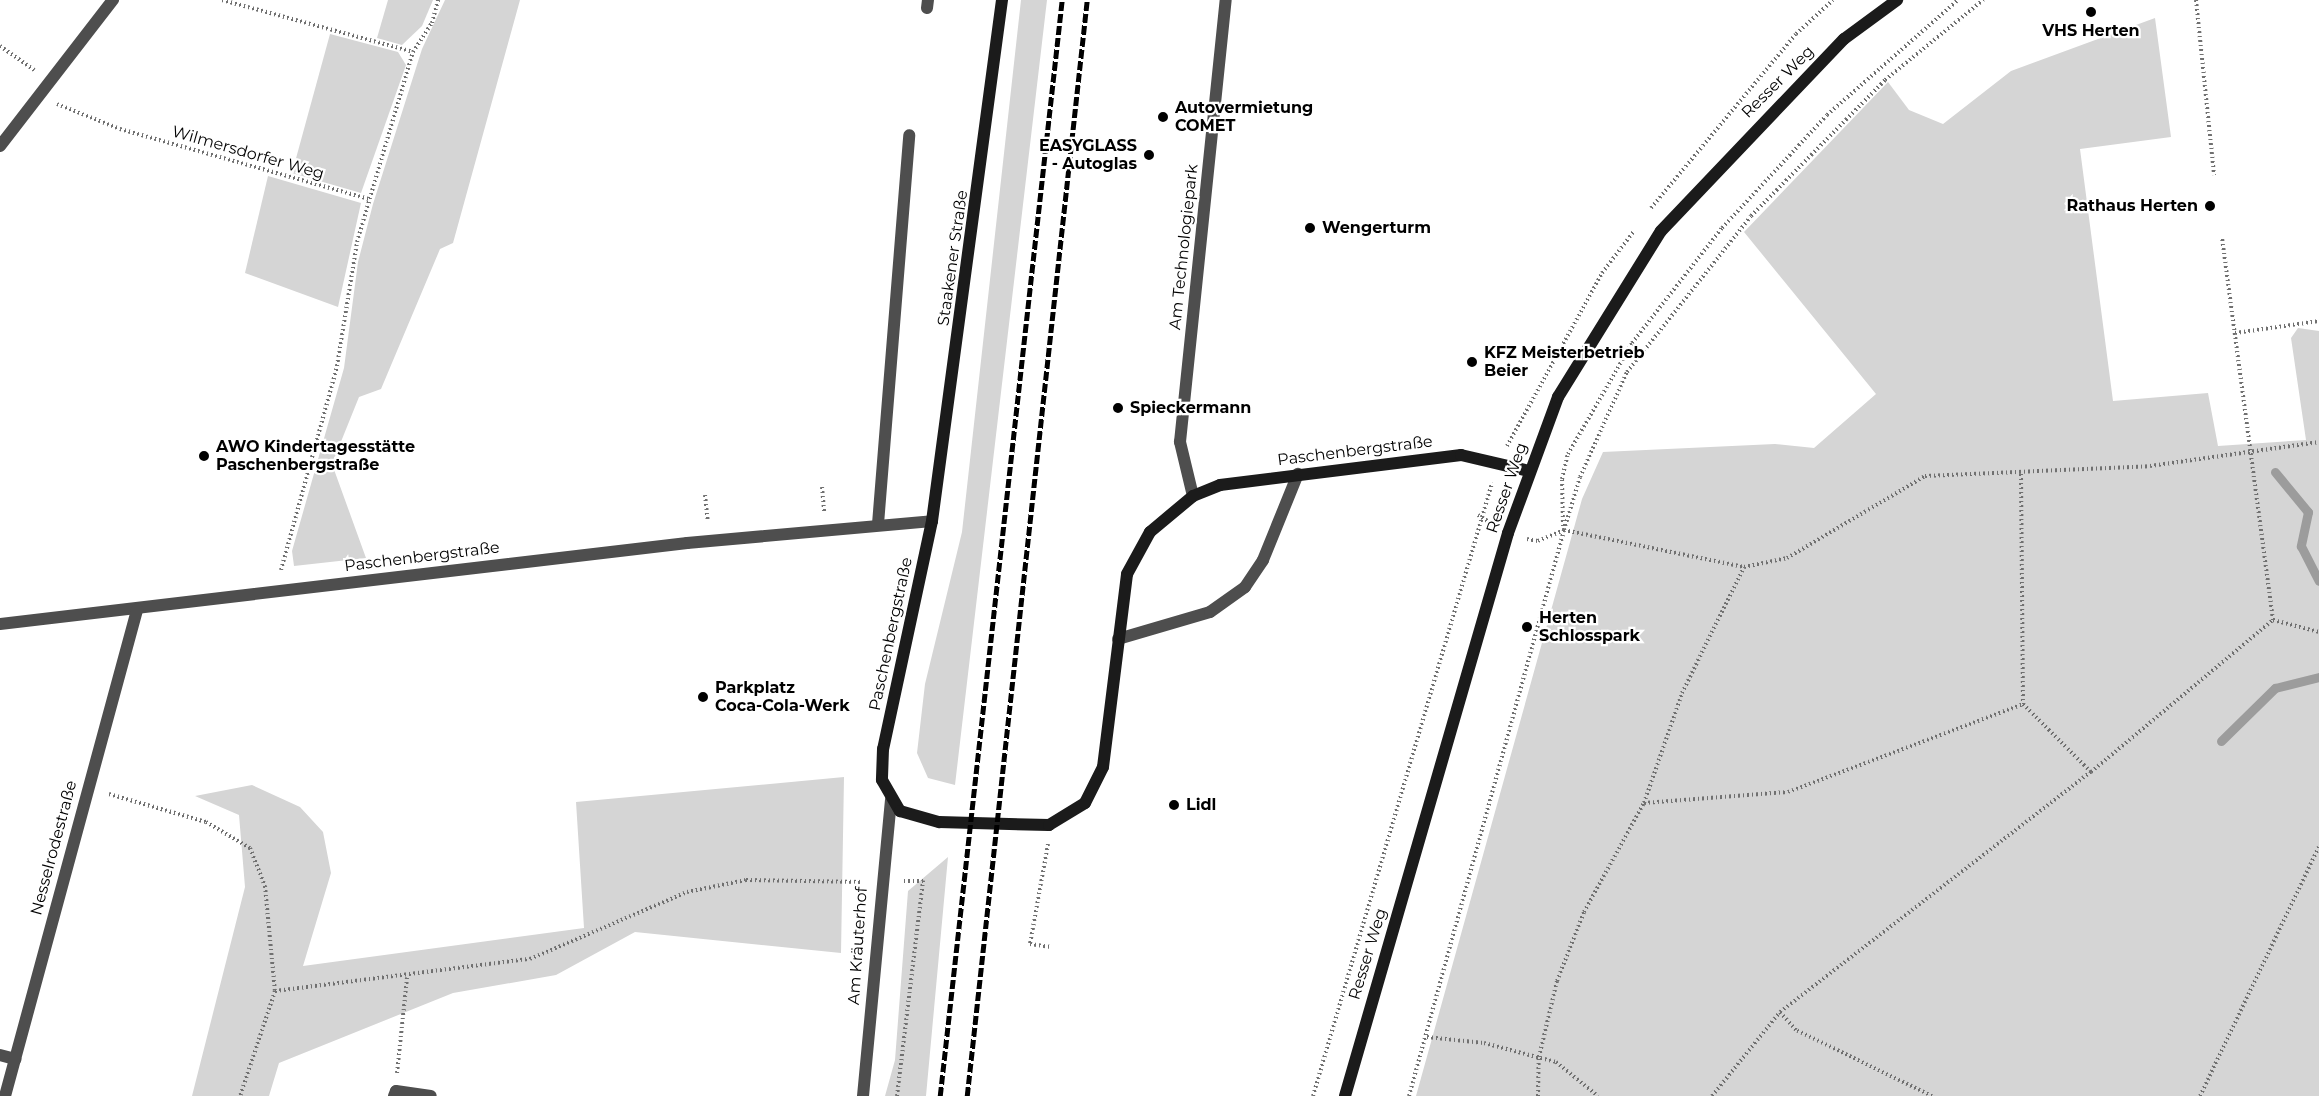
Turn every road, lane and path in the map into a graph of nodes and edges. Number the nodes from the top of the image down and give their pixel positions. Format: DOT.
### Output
graph roads {
  1 [pos="113,0"];
  2 [pos="438,0"];
  3 [pos="1002,0"];
  4 [pos="1226,0"];
  5 [pos="1897,0"];
  6 [pos="1958,0"];
  7 [pos="1983,0"];
  8 [pos="2196,0"];
  9 [pos="224,1"];
  10 [pos="0,46"];
  11 [pos="412,52"];
  12 [pos="53,82"];
  13 [pos="42,98"];
  14 [pos="909,135"];
  15 [pos="0,146"];
  16 [pos="2214,175"];
  17 [pos="369,199"];
  18 [pos="2222,237"];
  19 [pos="2319,321"];
  20 [pos="2235,333"];
  21 [pos="2319,442"];
  22 [pos="2249,450"];
  23 [pos="1529,471"];
  24 [pos="1298,474"];
  25 [pos="2021,474"];
  26 [pos="705,495"];
  27 [pos="1193,496"];
  28 [pos="1478,515"];
  29 [pos="708,518"];
  30 [pos="932,521"];
  31 [pos="878,524"];
  32 [pos="1564,530"];
  33 [pos="1744,567"];
  34 [pos="275,591"];
  35 [pos="137,610"];
  36 [pos="2273,620"];
  37 [pos="0,624"];
  38 [pos="2319,632"];
  39 [pos="1118,639"];
  40 [pos="2023,704"];
  41 [pos="2091,772"];
  42 [pos="88,789"];
  43 [pos="891,799"];
  44 [pos="1644,803"];
  45 [pos="1049,825"];
  46 [pos="2319,847"];
  47 [pos="879,881"];
  48 [pos="1051,947"];
  49 [pos="407,978"];
  50 [pos="275,991"];
  51 [pos="1780,1012"];
  52 [pos="1427,1037"];
  53 [pos="0,1055"];
  54 [pos="1539,1057"];
  55 [pos="15,1059"];
  56 [pos="395,1094"];
  57 [pos="1929,1095"];
  58 [pos="5,1096"];
  59 [pos="240,1096"];
  60 [pos="431,1096"];
  61 [pos="863,1096"];
  62 [pos="897,1096"];
  63 [pos="1313,1096"];
  64 [pos="1345,1096"];
  65 [pos="1409,1096"];
  66 [pos="1538,1096"];
  67 [pos="1598,1096"];
  68 [pos="1712,1096"];
  69 [pos="2200,1096"];
  1 -- 12 [label="street"];
  2 -- 11 [label="path"];
  3 -- 30 [label="street, Staakener Straße"];
  4 -- 27 [label="street, Am Technologiepark"];
  5 -- 23 [label="street, Resser Weg"];
  6 -- 32 [label="path"];
  7 -- 32 [label="path"];
  8 -- 16 [label="path"];
  9 -- 11 [label="path"];
  10 -- 12 [label="path"];
  11 -- 17 [label="path"];
  12 -- 13 [label="street"];
  13 -- 15 [label="street"];
  13 -- 17 [label="path, Wilmersdorfer Weg"];
  14 -- 31 [label="street"];
  17 -- 34 [label="path"];
  18 -- 20 [label="path"];
  19 -- 20 [label="path"];
  20 -- 22 [label="path"];
  21 -- 22 [label="path"];
  22 -- 25 [label="path"];
  22 -- 36 [label="path"];
  23 -- 24 [label="street, Paschenbergstraße"];
  23 -- 64 [label="street, Resser Weg"];
  24 -- 27 [label="street, Paschenbergstraße"];
  24 -- 39 [label="street"];
  25 -- 33 [label="path"];
  25 -- 40 [label="path"];
  26 -- 29 [label="path"];
  27 -- 39 [label="street, Paschenbergstraße"];
  28 -- 63 [label="path"];
  30 -- 31 [label="street, Paschenbergstraße"];
  30 -- 43 [label="street, Paschenbergstraße"];
  31 -- 34 [label="street, Paschenbergstraße"];
  32 -- 33 [label="path"];
  32 -- 52 [label="path"];
  33 -- 44 [label="path"];
  34 -- 35 [label="street, Paschenbergstraße"];
  35 -- 37 [label="street, Paschenbergstraße"];
  35 -- 42 [label="street, Nesselrodestraße"];
  36 -- 38 [label="path"];
  36 -- 41 [label="path"];
  39 -- 45 [label="street, Paschenbergstraße"];
  40 -- 41 [label="path"];
  40 -- 44 [label="path"];
  41 -- 51 [label="path"];
  42 -- 50 [label="path"];
  42 -- 55 [label="street, Nesselrodestraße"];
  43 -- 45 [label="street"];
  43 -- 47 [label="street, Am Kräuterhof"];
  44 -- 54 [label="path"];
  45 -- 48 [label="path"];
  46 -- 69 [label="path"];
  47 -- 49 [label="path"];
  47 -- 61 [label="street, Am Kräuterhof"];
  47 -- 62 [label="path"];
  49 -- 50 [label="path"];
  49 -- 56 [label="path"];
  50 -- 59 [label="path"];
  51 -- 57 [label="path"];
  51 -- 68 [label="path"];
  52 -- 54 [label="path"];
  52 -- 65 [label="path"];
  53 -- 55 [label="street"];
  54 -- 66 [label="path"];
  54 -- 67 [label="path"];
  55 -- 58 [label="street, Nesselrodestraße"];
  56 -- 60 [label="street"];
}
